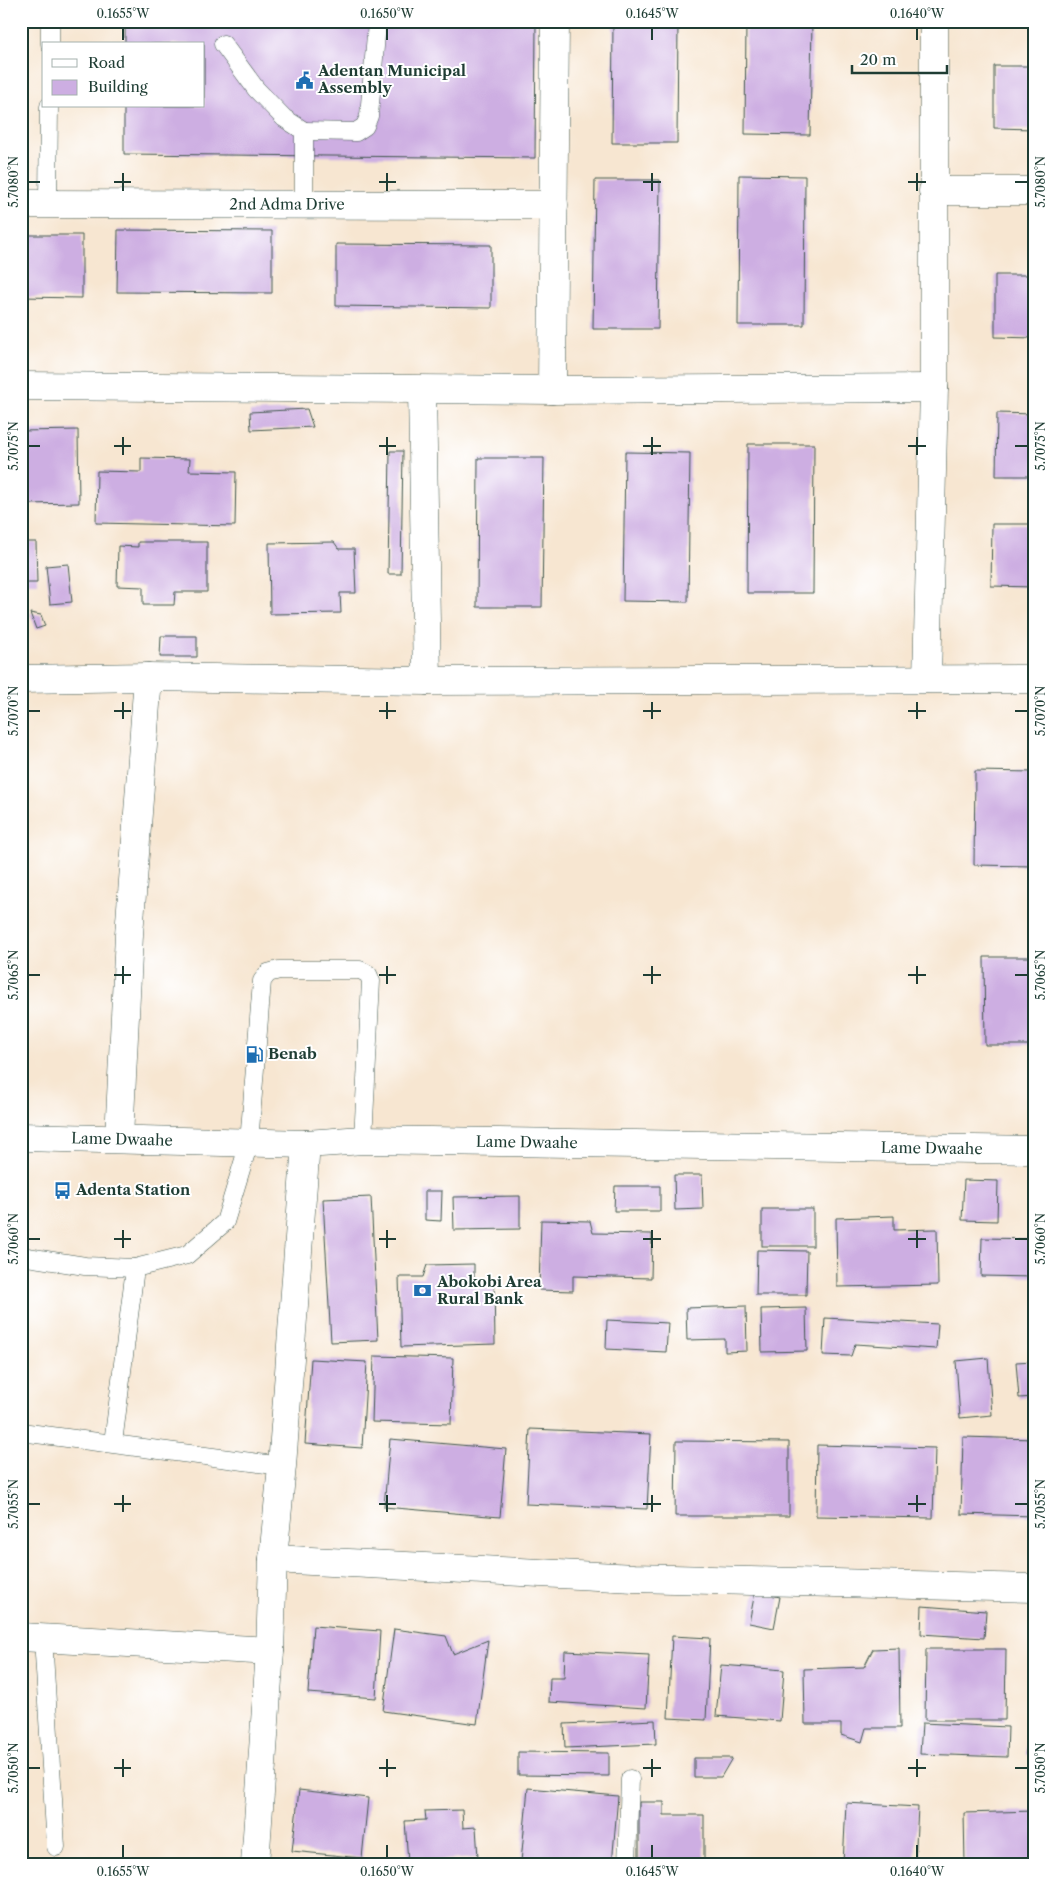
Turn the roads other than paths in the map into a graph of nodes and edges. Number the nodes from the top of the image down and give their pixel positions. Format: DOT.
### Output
graph roads {
  1 [pos="50,21"];
  2 [pos="555,21"];
  3 [pos="934,21"];
  4 [pos="377,23"];
  5 [pos="50,42"];
  6 [pos="223,44"];
  7 [pos="49,108"];
  8 [pos="304,130"];
  9 [pos="933,191"];
  10 [pos="1034,191"];
  11 [pos="35,204"];
  12 [pos="304,205"];
  13 [pos="554,205"];
  14 [pos="21,386"];
  15 [pos="934,388"];
  16 [pos="422,390"];
  17 [pos="552,390"];
  18 [pos="148,677"];
  19 [pos="21,679"];
  20 [pos="928,679"];
  21 [pos="1034,679"];
  22 [pos="426,681"];
  23 [pos="21,1136"];
  24 [pos="119,1138"];
  25 [pos="364,1140"];
  26 [pos="248,1143"];
  27 [pos="306,1144"];
  28 [pos="1034,1150"];
  29 [pos="21,1256"];
  30 [pos="135,1268"];
  31 [pos="21,1432"];
  32 [pos="113,1443"];
  33 [pos="282,1466"];
  34 [pos="273,1559"];
  35 [pos="1034,1588"];
  36 [pos="32,1637"];
  37 [pos="270,1651"];
  38 [pos="630,1778"];
  39 [pos="56,1847"];
  40 [pos="255,1864"];
  41 [pos="627,1864"];
  1 -- 5 [label="lane"];
  2 -- 13 [label="street"];
  3 -- 9 [label="street"];
  4 -- 8 [label="lane"];
  6 -- 8 [label="lane"];
  7 -- 11 [label="lane"];
  8 -- 12 [label="lane"];
  9 -- 10 [label="street"];
  9 -- 15 [label="street"];
  11 -- 12 [label="street, 2nd Adma Drive"];
  12 -- 13 [label="street, 2nd Adma Drive"];
  13 -- 17 [label="street"];
  14 -- 16 [label="street"];
  15 -- 17 [label="street"];
  15 -- 20 [label="street"];
  16 -- 17 [label="street"];
  16 -- 22 [label="street"];
  18 -- 19 [label="street"];
  18 -- 22 [label="street"];
  18 -- 24 [label="street"];
  20 -- 21 [label="street"];
  20 -- 22 [label="street"];
  23 -- 24 [label="street, Lame Dwaahe"];
  24 -- 26 [label="street, Lame Dwaahe"];
  25 -- 26 [label="lane"];
  25 -- 27 [label="street, Lame Dwaahe"];
  25 -- 28 [label="street, Lame Dwaahe"];
  26 -- 27 [label="street, Lame Dwaahe"];
  26 -- 30 [label="lane"];
  27 -- 33 [label="street"];
  29 -- 30 [label="lane"];
  30 -- 32 [label="lane"];
  31 -- 32 [label="lane"];
  32 -- 33 [label="lane"];
  33 -- 34 [label="street"];
  34 -- 35 [label="street"];
  34 -- 37 [label="street"];
  36 -- 37 [label="street"];
  36 -- 39 [label="lane"];
  37 -- 40 [label="street"];
  38 -- 41 [label="lane"];
}
